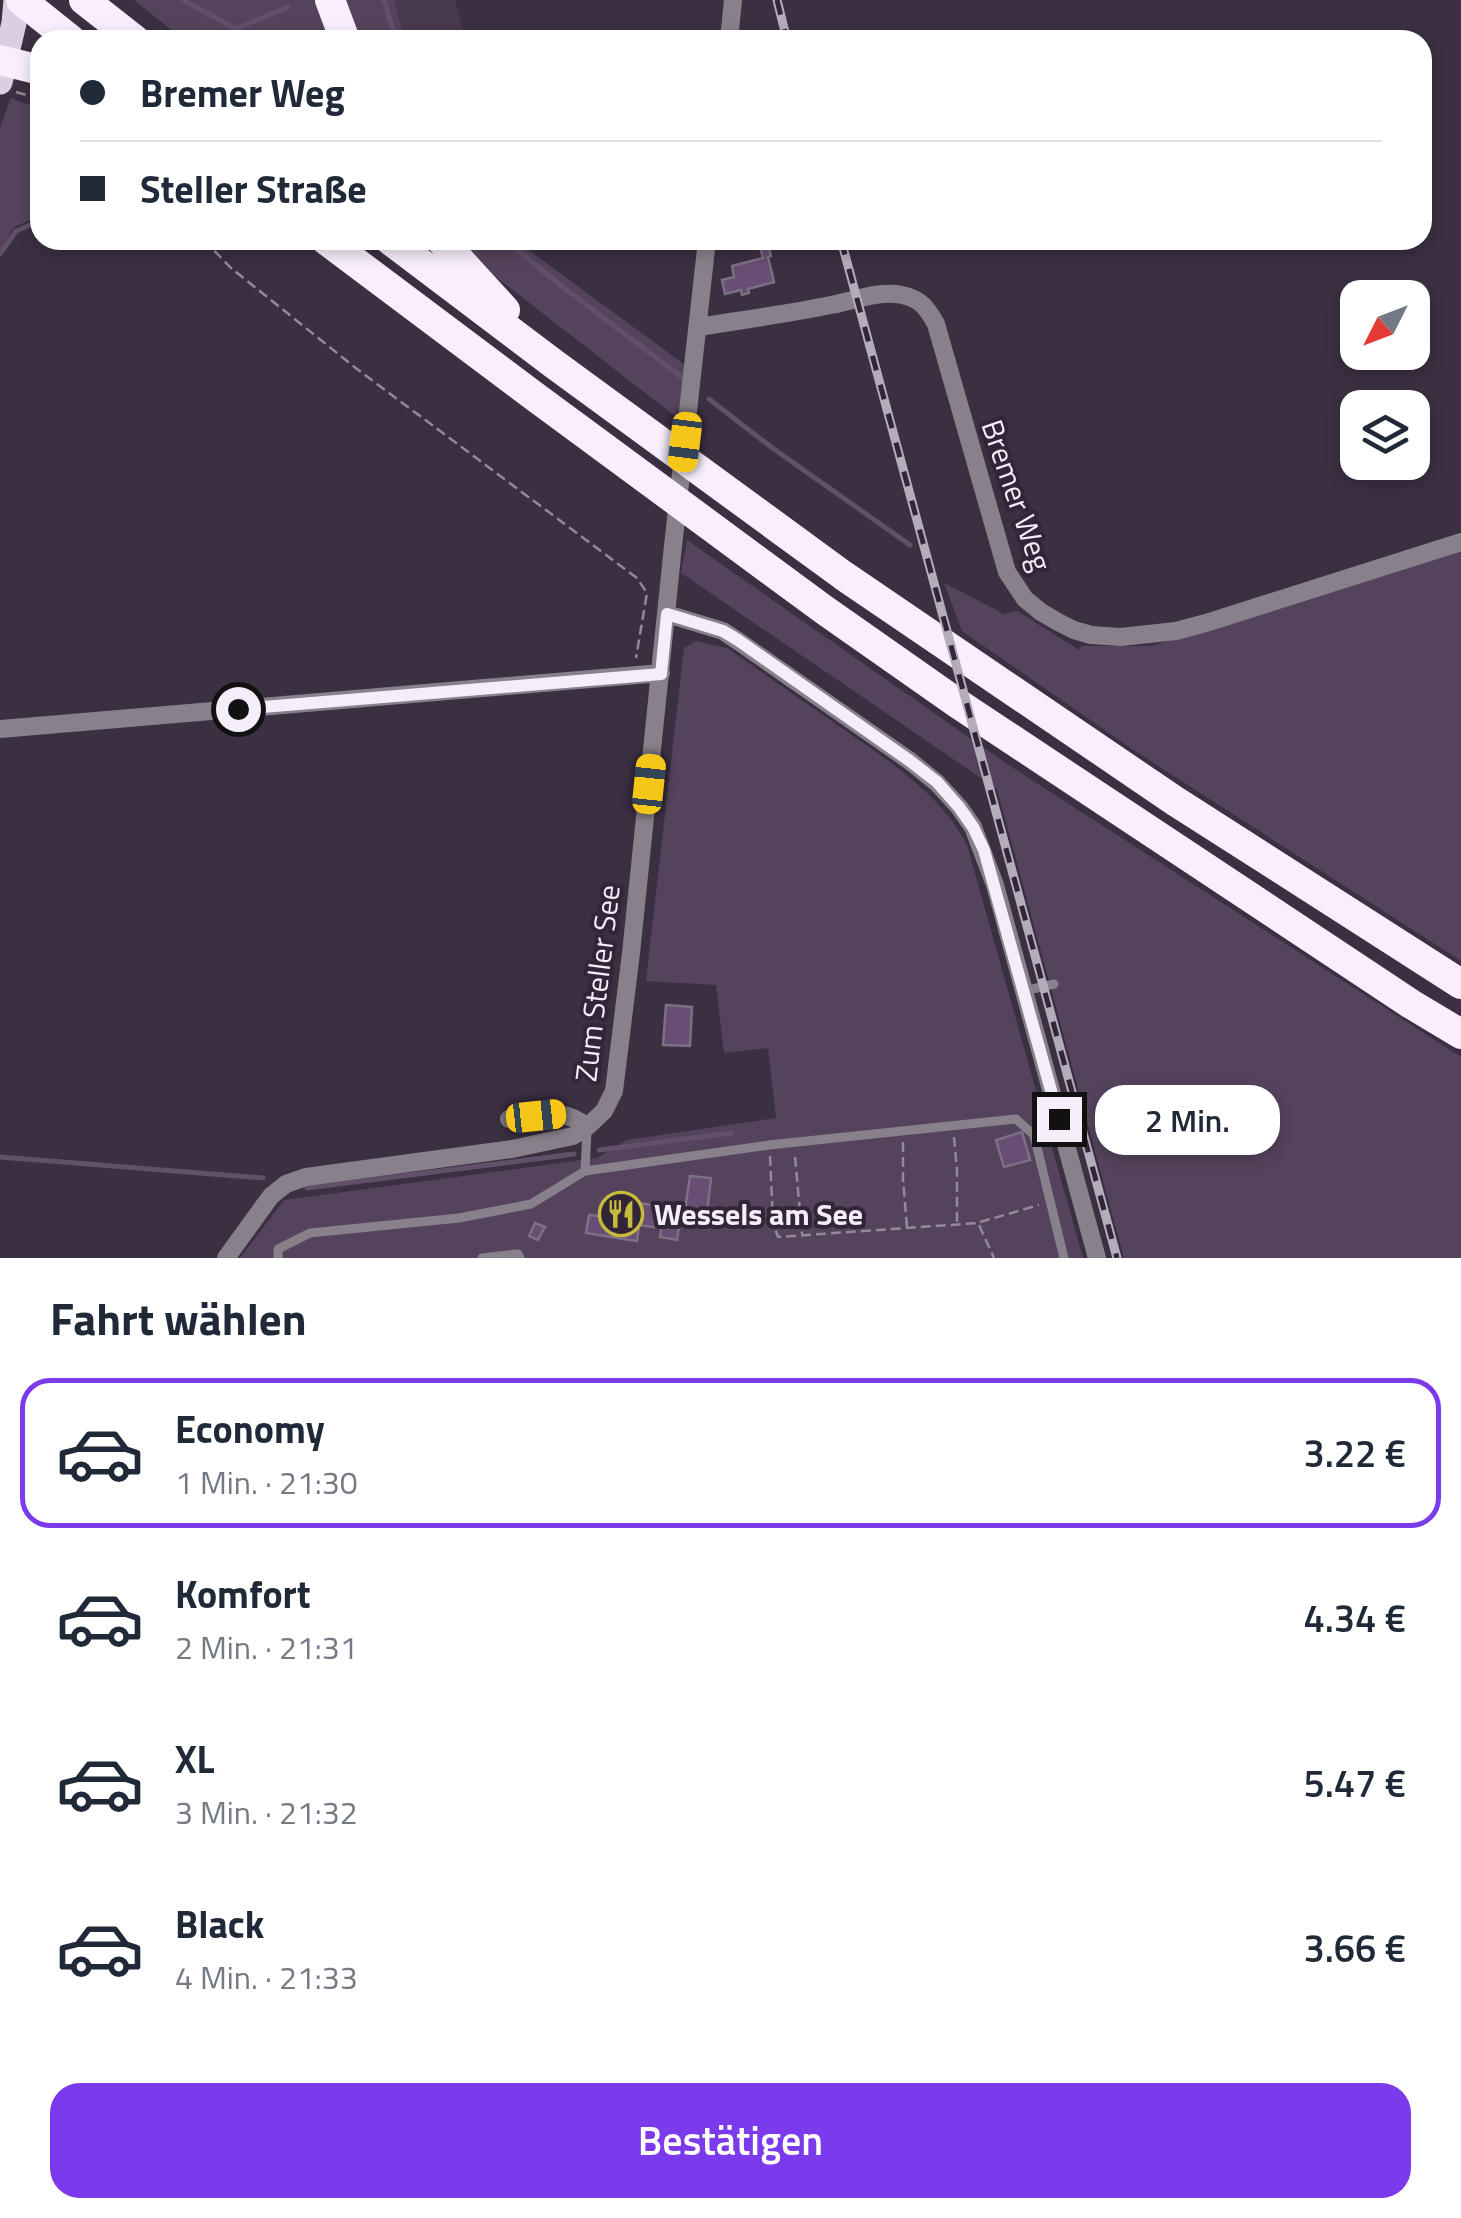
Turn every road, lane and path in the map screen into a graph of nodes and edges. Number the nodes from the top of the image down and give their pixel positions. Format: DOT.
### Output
graph roads {
  1 [pos="18,0"];
  2 [pos="84,0"];
  3 [pos="330,0"];
  4 [pos="734,0"];
  5 [pos="58,30"];
  6 [pos="122,30"];
  7 [pos="340,30"];
  8 [pos="730,30"];
  9 [pos="0,60"];
  10 [pos="30,68"];
  11 [pos="9,87"];
  12 [pos="213,250"];
  13 [pos="339,250"];
  14 [pos="403,250"];
  15 [pos="450,250"];
  16 [pos="707,250"];
  17 [pos="698,328"];
  18 [pos="554,364"];
  19 [pos="1461,542"];
  20 [pos="667,614"];
  21 [pos="661,674"];
  22 [pos="634,676"];
  23 [pos="0,728"];
  24 [pos="1054,984"];
  25 [pos="1461,984"];
  26 [pos="1024,991"];
  27 [pos="1461,1034"];
  28 [pos="509,1119"];
  29 [pos="953,1126"];
  30 [pos="587,1127"];
  31 [pos="903,1131"];
  32 [pos="793,1142"];
  33 [pos="769,1145"];
  34 [pos="586,1171"];
  35 [pos="1050,1202"];
  36 [pos="978,1222"];
  37 [pos="957,1224"];
  38 [pos="907,1228"];
  39 [pos="802,1235"];
  40 [pos="226,1258"];
  41 [pos="278,1258"];
  42 [pos="482,1258"];
  43 [pos="520,1258"];
  44 [pos="994,1258"];
  45 [pos="1064,1258"];
  46 [pos="1097,1258"];
  1 -- 5 [label="highway"];
  1 -- 11 [label="main road"];
  2 -- 6 [label="highway"];
  3 -- 7 [label="highway"];
  4 -- 8 [label="street"];
  9 -- 10 [label="highway"];
  12 -- 22 [label="path"];
  13 -- 27 [label="highway"];
  14 -- 18 [label="highway"];
  15 -- 18 [label="highway"];
  16 -- 17 [label="street"];
  17 -- 19 [label="street, Bremer Weg"];
  17 -- 20 [label="street"];
  18 -- 25 [label="highway"];
  20 -- 21 [label="street"];
  20 -- 26 [label="street"];
  21 -- 22 [label="street"];
  21 -- 30 [label="street, Zum Steller See"];
  22 -- 23 [label="street"];
  24 -- 26 [label="lane"];
  26 -- 46 [label="street"];
  28 -- 30 [label="street"];
  29 -- 31 [label="lane"];
  29 -- 35 [label="lane"];
  29 -- 37 [label="path"];
  30 -- 34 [label="lane"];
  30 -- 40 [label="street"];
  31 -- 32 [label="lane"];
  31 -- 38 [label="path"];
  32 -- 33 [label="lane"];
  32 -- 39 [label="path"];
  33 -- 34 [label="lane"];
  33 -- 39 [label="path"];
  34 -- 41 [label="lane"];
  35 -- 36 [label="path"];
  35 -- 45 [label="lane"];
  36 -- 37 [label="path"];
  36 -- 44 [label="path"];
  37 -- 38 [label="path"];
  38 -- 39 [label="path"];
  42 -- 43 [label="lane"];
}
